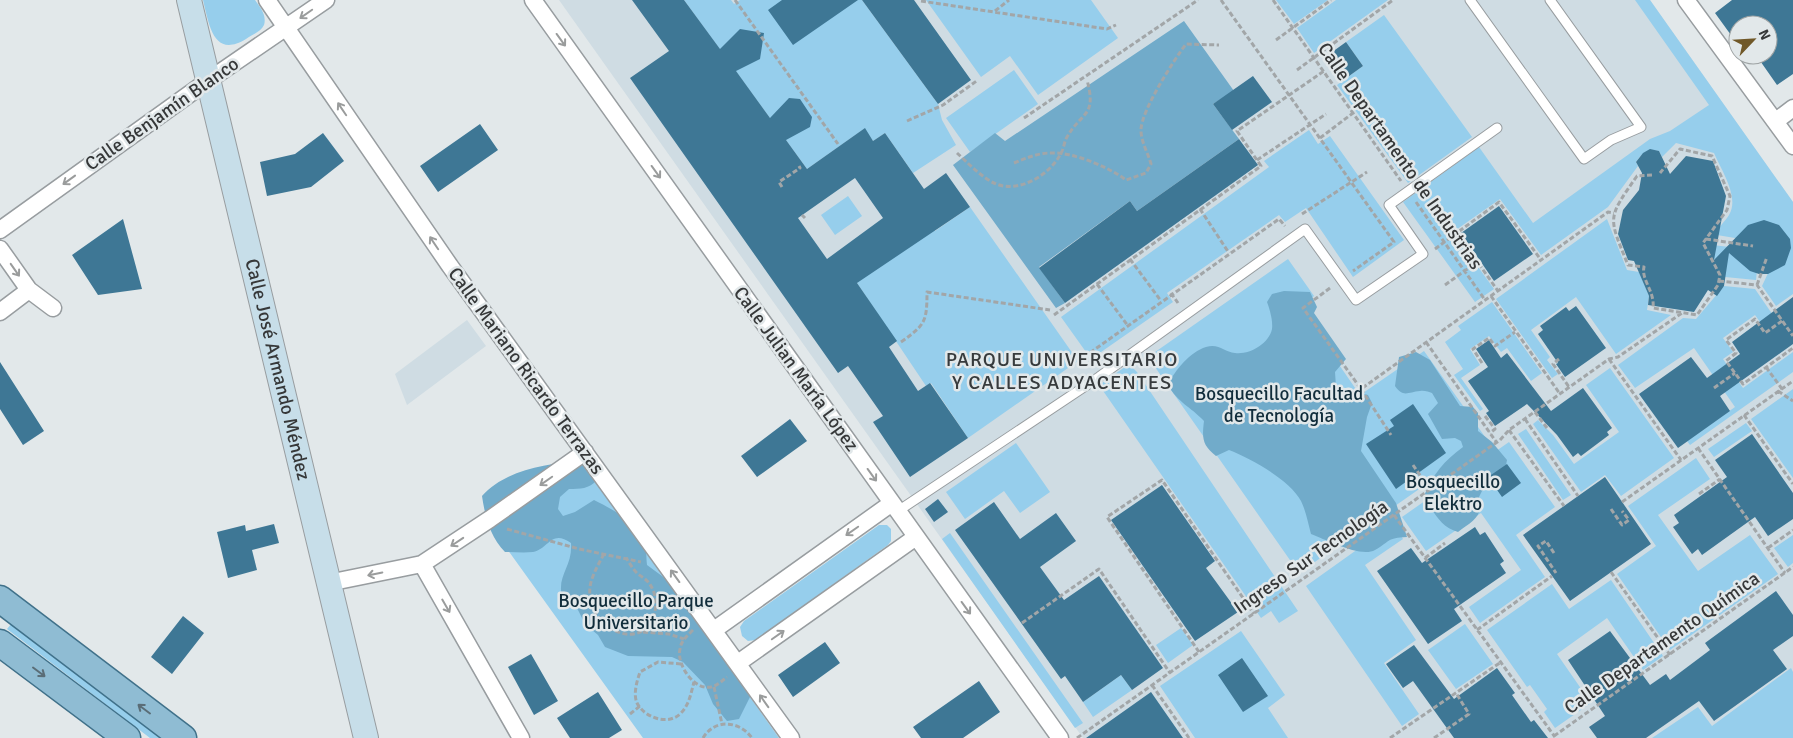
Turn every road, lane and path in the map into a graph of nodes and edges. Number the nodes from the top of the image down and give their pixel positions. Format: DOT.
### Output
graph roads {
  1 [pos="189,0"];
  2 [pos="267,0"];
  3 [pos="326,0"];
  4 [pos="533,0"];
  5 [pos="735,0"];
  6 [pos="1009,0"];
  7 [pos="1198,0"];
  8 [pos="1221,0"];
  9 [pos="1273,0"];
  10 [pos="1332,0"];
  11 [pos="1393,0"];
  12 [pos="1470,0"];
  13 [pos="1550,0"];
  14 [pos="1686,0"];
  15 [pos="921,1"];
  16 [pos="994,12"];
  17 [pos="1116,25"];
  18 [pos="287,27"];
  19 [pos="1293,27"];
  20 [pos="1276,40"];
  21 [pos="1219,45"];
  22 [pos="1314,57"];
  23 [pos="1296,70"];
  24 [pos="1324,71"];
  25 [pos="208,80"];
  26 [pos="978,80"];
  27 [pos="1086,80"];
  28 [pos="1290,95"];
  29 [pos="1793,108"];
  30 [pos="1353,113"];
  31 [pos="1326,114"];
  32 [pos="1024,118"];
  33 [pos="908,120"];
  34 [pos="1776,121"];
  35 [pos="1310,125"];
  36 [pos="1496,128"];
  37 [pos="1320,138"];
  38 [pos="838,144"];
  39 [pos="1793,146"];
  40 [pos="957,153"];
  41 [pos="1061,154"];
  42 [pos="1257,160"];
  43 [pos="1014,163"];
  44 [pos="799,166"];
  45 [pos="1367,172"];
  46 [pos="1660,173"];
  47 [pos="1652,176"];
  48 [pos="1352,181"];
  49 [pos="782,186"];
  50 [pos="1408,192"];
  51 [pos="1200,209"];
  52 [pos="1614,214"];
  53 [pos="1299,217"];
  54 [pos="1292,222"];
  55 [pos="0,230"];
  56 [pos="1457,233"];
  57 [pos="1706,239"];
  58 [pos="1444,242"];
  59 [pos="1753,246"];
  60 [pos="0,249"];
  61 [pos="1431,252"];
  62 [pos="1229,253"];
  63 [pos="1767,257"];
  64 [pos="1130,259"];
  65 [pos="1541,260"];
  66 [pos="1478,262"];
  67 [pos="1464,271"];
  68 [pos="1342,280"];
  69 [pos="1719,281"];
  70 [pos="1097,284"];
  71 [pos="1445,285"];
  72 [pos="1757,285"];
  73 [pos="29,290"];
  74 [pos="1498,291"];
  75 [pos="1490,296"];
  76 [pos="1485,300"];
  77 [pos="1161,301"];
  78 [pos="53,308"];
  79 [pos="1050,310"];
  80 [pos="0,312"];
  81 [pos="1682,313"];
  82 [pos="1054,315"];
  83 [pos="1782,321"];
  84 [pos="1128,326"];
  85 [pos="1515,332"];
  86 [pos="1793,336"];
  87 [pos="902,342"];
  88 [pos="1426,342"];
  89 [pos="1793,348"];
  90 [pos="1084,357"];
  91 [pos="1559,359"];
  92 [pos="1609,359"];
  93 [pos="1482,363"];
  94 [pos="1766,367"];
  95 [pos="1735,373"];
  96 [pos="1793,380"];
  97 [pos="1569,387"];
  98 [pos="1361,388"];
  99 [pos="1714,388"];
  100 [pos="1782,389"];
  101 [pos="1778,391"];
  102 [pos="1560,394"];
  103 [pos="1793,401"];
  104 [pos="1535,412"];
  105 [pos="1744,415"];
  106 [pos="1485,416"];
  107 [pos="1525,419"];
  108 [pos="1547,428"];
  109 [pos="1509,430"];
  110 [pos="1490,433"];
  111 [pos="1392,435"];
  112 [pos="1497,443"];
  113 [pos="1698,448"];
  114 [pos="585,452"];
  115 [pos="1681,460"];
  116 [pos="1413,465"];
  117 [pos="1720,479"];
  118 [pos="1793,484"];
  119 [pos="1430,490"];
  120 [pos="1699,494"];
  121 [pos="1578,496"];
  122 [pos="1622,502"];
  123 [pos="1564,506"];
  124 [pos="895,507"];
  125 [pos="1611,509"];
  126 [pos="1622,511"];
  127 [pos="1394,515"];
  128 [pos="501,527"];
  129 [pos="1793,530"];
  130 [pos="916,537"];
  131 [pos="1445,543"];
  132 [pos="1768,548"];
  133 [pos="1554,553"];
  134 [pos="604,554"];
  135 [pos="626,558"];
  136 [pos="1425,558"];
  137 [pos="643,562"];
  138 [pos="422,564"];
  139 [pos="1793,567"];
  140 [pos="1611,572"];
  141 [pos="1556,573"];
  142 [pos="1785,573"];
  143 [pos="1552,576"];
  144 [pos="328,583"];
  145 [pos="1,602"];
  146 [pos="1254,614"];
  147 [pos="1022,623"];
  148 [pos="696,627"];
  149 [pos="714,630"];
  150 [pos="1477,630"];
  151 [pos="642,632"];
  152 [pos="684,639"];
  153 [pos="0,643"];
  154 [pos="1199,652"];
  155 [pos="1670,655"];
  156 [pos="1500,662"];
  157 [pos="681,664"];
  158 [pos="734,669"];
  159 [pos="1170,672"];
  160 [pos="694,682"];
  161 [pos="1152,685"];
  162 [pos="714,686"];
  163 [pos="1456,693"];
  164 [pos="640,706"];
  165 [pos="630,714"];
  166 [pos="722,724"];
  167 [pos="1392,737"];
  168 [pos="1554,737"];
  169 [pos="127,738"];
  170 [pos="183,738"];
  171 [pos="366,738"];
  172 [pos="521,738"];
  173 [pos="703,738"];
  174 [pos="752,738"];
  175 [pos="791,738"];
  176 [pos="1060,738"];
  177 [pos="1077,738"];
  178 [pos="1189,738"];
  179 [pos="1434,738"];
  1 -- 25 [label="street, Calle José Armando Méndez"];
  2 -- 18 [label="street, Calle Mariano Ricardo Terrazas"];
  3 -- 18 [label="street, Calle Benjamín Blanco, one-way"];
  4 -- 124 [label="street, Calle Julian María López, one-way"];
  5 -- 38 [label="path"];
  6 -- 16 [label="path"];
  7 -- 32 [label="path"];
  8 -- 28 [label="path"];
  9 -- 19 [label="path, Calle Departamento de Industrias"];
  10 -- 19 [label="path"];
  11 -- 22 [label="path"];
  12 -- 13 [label="lane"];
  14 -- 34 [label="street"];
  15 -- 16 [label="path"];
  16 -- 17 [label="path"];
  18 -- 25 [label="street, Calle Benjamín Blanco"];
  114 -- 18 [label="street, Calle Mariano Ricardo Terrazas, one-way"];
  19 -- 20 [label="path"];
  19 -- 22 [label="path, Calle Departamento de Industrias"];
  21 -- 41 [label="path"];
  22 -- 23 [label="path"];
  22 -- 24 [label="path, Calle Departamento de Industrias"];
  24 -- 28 [label="path"];
  24 -- 30 [label="path, Calle Departamento de Industrias"];
  25 -- 55 [label="street, Calle Benjamín Blanco, one-way"];
  25 -- 144 [label="street, Calle José Armando Méndez"];
  26 -- 33 [label="path"];
  27 -- 41 [label="path"];
  28 -- 35 [label="path"];
  28 -- 42 [label="path"];
  29 -- 34 [label="street"];
  30 -- 37 [label="path"];
  30 -- 50 [label="path, Calle Departamento de Industrias"];
  31 -- 35 [label="path"];
  34 -- 39 [label="street"];
  35 -- 37 [label="path"];
  35 -- 42 [label="path"];
  36 -- 50 [label="lane"];
  37 -- 48 [label="path"];
  40 -- 41 [label="path"];
  41 -- 43 [label="path"];
  42 -- 51 [label="path"];
  44 -- 49 [label="path"];
  45 -- 48 [label="path"];
  46 -- 57 [label="path"];
  47 -- 52 [label="path"];
  48 -- 53 [label="path"];
  48 -- 68 [label="path"];
  50 -- 58 [label="path, Calle Departamento de Industrias"];
  50 -- 68 [label="lane"];
  51 -- 62 [label="path"];
  51 -- 64 [label="path"];
  52 -- 65 [label="path"];
  52 -- 81 [label="path"];
  54 -- 62 [label="path"];
  56 -- 58 [label="path"];
  56 -- 65 [label="path"];
  56 -- 66 [label="path"];
  57 -- 59 [label="path"];
  57 -- 69 [label="path"];
  58 -- 61 [label="path"];
  58 -- 67 [label="path, Calle Departamento de Industrias"];
  60 -- 73 [label="street, one-way"];
  62 -- 77 [label="path"];
  63 -- 72 [label="path"];
  64 -- 70 [label="path"];
  64 -- 77 [label="path"];
  65 -- 74 [label="path"];
  66 -- 67 [label="path"];
  66 -- 74 [label="path"];
  67 -- 71 [label="path"];
  67 -- 76 [label="path, Calle Departamento de Industrias"];
  68 -- 98 [label="path"];
  68 -- 124 [label="lane"];
  69 -- 72 [label="path"];
  69 -- 81 [label="path"];
  70 -- 82 [label="path"];
  70 -- 84 [label="path"];
  72 -- 83 [label="path"];
  73 -- 78 [label="street"];
  73 -- 80 [label="street"];
  74 -- 75 [label="path"];
  75 -- 76 [label="path"];
  75 -- 85 [label="path"];
  76 -- 88 [label="path"];
  77 -- 84 [label="path"];
  79 -- 87 [label="path"];
  81 -- 92 [label="path, Ingreso Sur Tecnología"];
  83 -- 86 [label="path"];
  83 -- 95 [label="path"];
  84 -- 90 [label="path"];
  85 -- 93 [label="path"];
  85 -- 102 [label="path"];
  88 -- 98 [label="path"];
  88 -- 110 [label="path"];
  89 -- 94 [label="path"];
  91 -- 97 [label="path"];
  92 -- 97 [label="path, Ingreso Sur Tecnología"];
  92 -- 115 [label="path"];
  94 -- 95 [label="path"];
  94 -- 100 [label="path"];
  95 -- 99 [label="path"];
  96 -- 100 [label="path"];
  97 -- 102 [label="path, Ingreso Sur Tecnología"];
  98 -- 111 [label="path"];
  100 -- 101 [label="path"];
  101 -- 103 [label="path"];
  101 -- 105 [label="path"];
  102 -- 104 [label="path, Ingreso Sur Tecnología"];
  104 -- 107 [label="path, Ingreso Sur Tecnología"];
  104 -- 108 [label="path"];
  105 -- 113 [label="path"];
  105 -- 118 [label="path"];
  106 -- 110 [label="path"];
  107 -- 109 [label="path, Ingreso Sur Tecnología"];
  107 -- 121 [label="path"];
  109 -- 112 [label="path, Ingreso Sur Tecnología"];
  109 -- 123 [label="path"];
  110 -- 112 [label="path"];
  112 -- 119 [label="path, Ingreso Sur Tecnología"];
  113 -- 115 [label="path"];
  113 -- 117 [label="path"];
  114 -- 138 [label="street, one-way"];
  149 -- 114 [label="street, Calle Mariano Ricardo Terrazas, one-way"];
  115 -- 122 [label="path"];
  116 -- 119 [label="path"];
  117 -- 120 [label="path"];
  117 -- 132 [label="path"];
  119 -- 127 [label="path, Ingreso Sur Tecnología"];
  124 -- 130 [label="street, Calle Julian María López"];
  124 -- 149 [label="street, one-way"];
  125 -- 126 [label="path"];
  127 -- 136 [label="path"];
  127 -- 146 [label="path, Ingreso Sur Tecnología"];
  128 -- 134 [label="path"];
  129 -- 132 [label="path"];
  158 -- 130 [label="street, one-way"];
  130 -- 176 [label="street, Calle Julian María López, one-way"];
  131 -- 136 [label="path"];
  132 -- 142 [label="path"];
  133 -- 141 [label="path"];
  134 -- 135 [label="path"];
  134 -- 151 [label="path"];
  135 -- 137 [label="path"];
  135 -- 151 [label="path"];
  136 -- 150 [label="path"];
  138 -- 144 [label="street, one-way"];
  138 -- 172 [label="street, one-way"];
  139 -- 142 [label="path, Calle Departamento Química"];
  140 -- 155 [label="path"];
  142 -- 155 [label="path, Calle Departamento Química"];
  143 -- 150 [label="path"];
  144 -- 171 [label="street, Calle José Armando Méndez"];
  170 -- 145 [label="main road, one-way"];
  146 -- 154 [label="path, Ingreso Sur Tecnología"];
  146 -- 154 [label="path"];
  147 -- 159 [label="path"];
  148 -- 152 [label="path"];
  149 -- 158 [label="street, Calle Mariano Ricardo Terrazas"];
  150 -- 156 [label="path"];
  151 -- 152 [label="path"];
  152 -- 157 [label="path"];
  153 -- 169 [label="main road, one-way"];
  154 -- 159 [label="path, Ingreso Sur Tecnología"];
  155 -- 168 [label="path, Calle Departamento Química"];
  156 -- 163 [label="path"];
  156 -- 168 [label="path"];
  157 -- 160 [label="path"];
  157 -- 164 [label="path"];
  158 -- 162 [label="path"];
  175 -- 158 [label="street, Calle Mariano Ricardo Terrazas, one-way"];
  159 -- 161 [label="path, Ingreso Sur Tecnología"];
  160 -- 162 [label="path"];
  160 -- 164 [label="path"];
  161 -- 177 [label="path, Ingreso Sur Tecnología"];
  161 -- 178 [label="path"];
  162 -- 166 [label="path"];
  163 -- 167 [label="path"];
  163 -- 179 [label="path"];
  164 -- 165 [label="path"];
  166 -- 173 [label="path"];
  166 -- 174 [label="path"];
}
